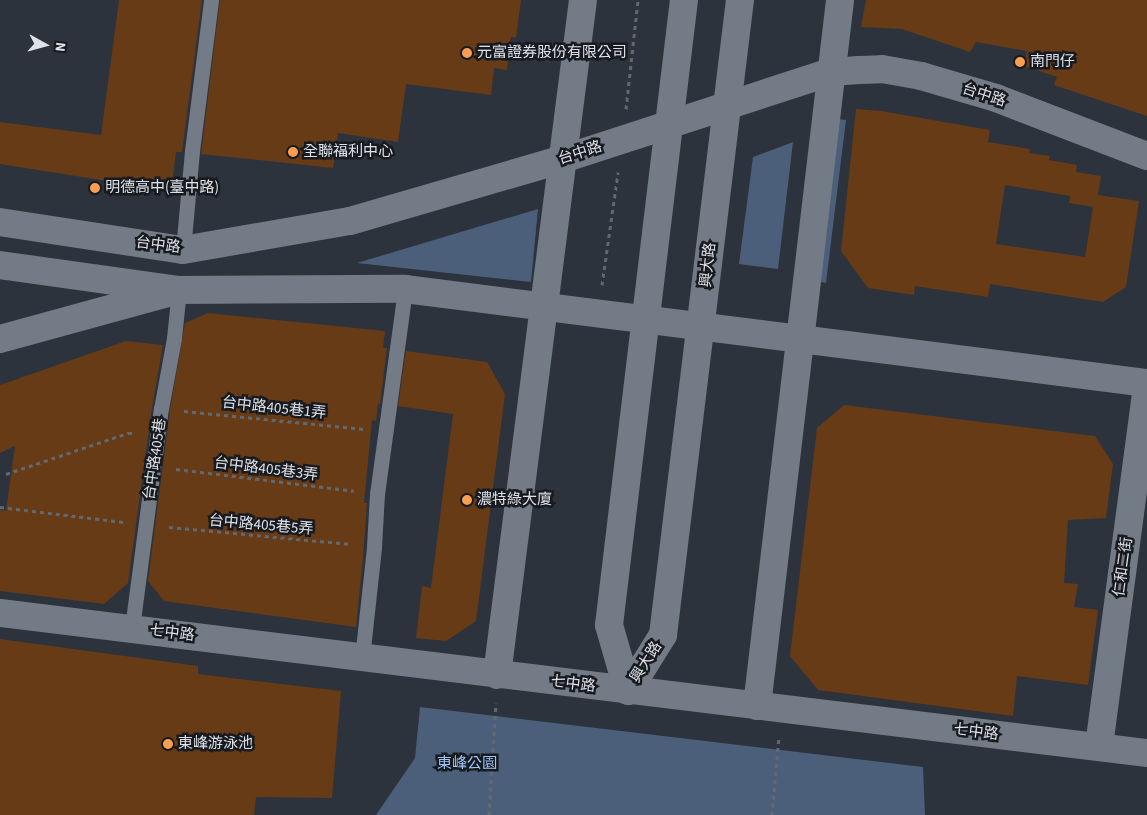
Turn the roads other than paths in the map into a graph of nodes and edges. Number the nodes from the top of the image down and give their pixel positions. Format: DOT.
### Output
graph roads {
  1 [pos="211,0"];
  2 [pos="584,0"];
  3 [pos="684,0"];
  4 [pos="740,0"];
  5 [pos="840,0"];
  6 [pos="831,72"];
  7 [pos="727,106"];
  8 [pos="669,125"];
  9 [pos="1147,156"];
  10 [pos="562,159"];
  11 [pos="0,222"];
  12 [pos="183,250"];
  13 [pos="0,265"];
  14 [pos="404,289"];
  15 [pos="179,290"];
  16 [pos="544,307"];
  17 [pos="646,320"];
  18 [pos="700,327"];
  19 [pos="0,339"];
  20 [pos="800,340"];
  21 [pos="1147,383"];
  22 [pos="1147,388"];
  23 [pos="0,613"];
  24 [pos="132,628"];
  25 [pos="362,658"];
  26 [pos="497,675"];
  27 [pos="628,691"];
  28 [pos="769,707"];
  29 [pos="1099,746"];
  30 [pos="1147,752"];
  1 -- 12 [label="lane"];
  2 -- 10 [label="street"];
  3 -- 8 [label="street, 興大路"];
  4 -- 7 [label="street, 興大路"];
  5 -- 6 [label="street"];
  6 -- 7 [label="street, 台中路"];
  6 -- 9 [label="street, 台中路"];
  6 -- 20 [label="street"];
  7 -- 8 [label="street, 台中路"];
  7 -- 18 [label="street, 興大路"];
  8 -- 10 [label="street, 台中路"];
  8 -- 17 [label="street, 興大路"];
  10 -- 12 [label="street, 台中路"];
  10 -- 16 [label="street"];
  11 -- 12 [label="street, 台中路"];
  13 -- 15 [label="street"];
  14 -- 15 [label="street"];
  14 -- 16 [label="street"];
  14 -- 25 [label="lane"];
  15 -- 19 [label="street"];
  15 -- 24 [label="lane, 台中路405巷"];
  16 -- 17 [label="street"];
  16 -- 26 [label="street"];
  17 -- 18 [label="street"];
  17 -- 27 [label="street, 興大路"];
  18 -- 20 [label="street"];
  18 -- 27 [label="street, 興大路"];
  20 -- 21 [label="street"];
  20 -- 28 [label="street"];
  22 -- 29 [label="street, 仁和二街"];
  23 -- 24 [label="street, 七中路"];
  24 -- 25 [label="street, 七中路"];
  25 -- 26 [label="street, 七中路"];
  26 -- 27 [label="street, 七中路"];
  27 -- 28 [label="street, 七中路"];
  28 -- 29 [label="street, 七中路"];
  29 -- 30 [label="street, 七中路"];
}
